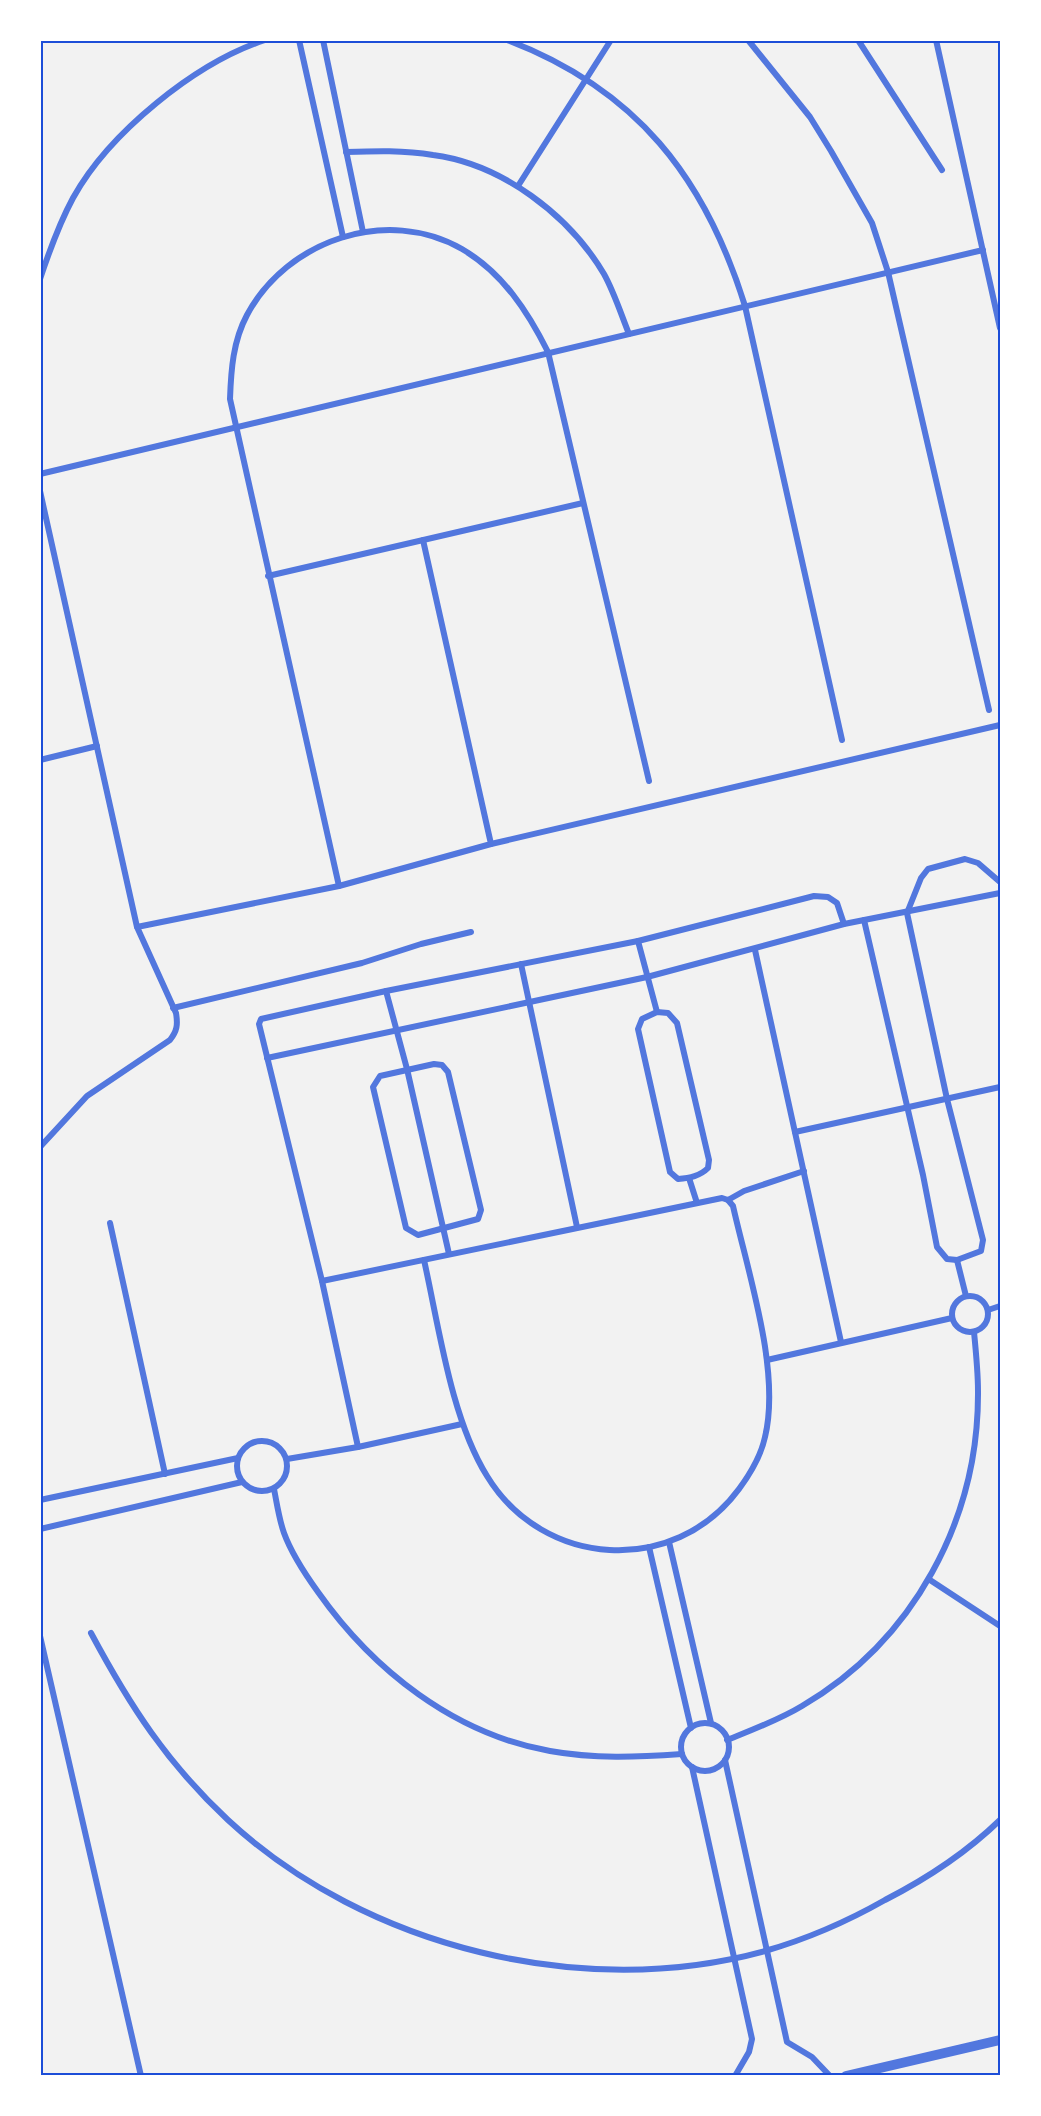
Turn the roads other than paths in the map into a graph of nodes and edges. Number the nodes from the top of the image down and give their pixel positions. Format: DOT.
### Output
graph roads {
  1 [pos="265,40"];
  2 [pos="299,40"];
  3 [pos="322,40"];
  4 [pos="507,40"];
  5 [pos="611,40"];
  6 [pos="748,40"];
  7 [pos="858,40"];
  8 [pos="936,40"];
  9 [pos="587,79"];
  10 [pos="346,152"];
  11 [pos="942,170"];
  12 [pos="518,186"];
  13 [pos="363,232"];
  14 [pos="343,237"];
  15 [pos="983,250"];
  16 [pos="888,272"];
  17 [pos="40,279"];
  18 [pos="745,306"];
  19 [pos="1000,328"];
  20 [pos="629,334"];
  21 [pos="548,352"];
  22 [pos="235,426"];
  23 [pos="40,474"];
  24 [pos="40,491"];
  25 [pos="584,503"];
  26 [pos="423,540"];
  27 [pos="268,576"];
  28 [pos="989,710"];
  29 [pos="1000,725"];
  30 [pos="842,740"];
  31 [pos="97,746"];
  32 [pos="40,760"];
  33 [pos="649,781"];
  34 [pos="491,844"];
  35 [pos="1000,882"];
  36 [pos="339,886"];
  37 [pos="1000,893"];
  38 [pos="907,914"];
  39 [pos="864,920"];
  40 [pos="844,924"];
  41 [pos="137,927"];
  42 [pos="471,932"];
  43 [pos="638,941"];
  44 [pos="755,950"];
  45 [pos="520,964"];
  46 [pos="647,977"];
  47 [pos="386,991"];
  48 [pos="529,1002"];
  49 [pos="173,1008"];
  50 [pos="657,1012"];
  51 [pos="397,1030"];
  52 [pos="267,1058"];
  53 [pos="407,1069"];
  54 [pos="1000,1087"];
  55 [pos="947,1099"];
  56 [pos="908,1107"];
  57 [pos="795,1132"];
  58 [pos="40,1148"];
  59 [pos="804,1171"];
  60 [pos="689,1178"];
  61 [pos="728,1200"];
  62 [pos="697,1203"];
  63 [pos="110,1223"];
  64 [pos="577,1227"];
  65 [pos="443,1229"];
  66 [pos="449,1254"];
  67 [pos="424,1260"];
  68 [pos="957,1260"];
  69 [pos="322,1281"];
  70 [pos="966,1296"];
  71 [pos="1000,1306"];
  72 [pos="988,1310"];
  73 [pos="952,1318"];
  74 [pos="974,1332"];
  75 [pos="841,1342"];
  76 [pos="767,1360"];
  77 [pos="462,1424"];
  78 [pos="358,1447"];
  79 [pos="238,1458"];
  80 [pos="287,1459"];
  81 [pos="165,1474"];
  82 [pos="242,1482"];
  83 [pos="274,1489"];
  84 [pos="40,1500"];
  85 [pos="40,1529"];
  86 [pos="669,1542"];
  87 [pos="649,1547"];
  88 [pos="930,1580"];
  89 [pos="1000,1626"];
  90 [pos="91,1633"];
  91 [pos="40,1636"];
  92 [pos="711,1723"];
  93 [pos="691,1728"];
  94 [pos="727,1740"];
  95 [pos="682,1754"];
  96 [pos="725,1760"];
  97 [pos="692,1767"];
  98 [pos="1000,1820"];
  99 [pos="766,1950"];
  100 [pos="733,1958"];
  101 [pos="1000,2040"];
  102 [pos="141,2076"];
  103 [pos="735,2076"];
  104 [pos="830,2076"];
  105 [pos="846,2076"];
  1 -- 17 [label="street"];
  2 -- 14 [label="street"];
  3 -- 10 [label="street"];
  4 -- 9 [label="street"];
  5 -- 9 [label="street"];
  6 -- 16 [label="street"];
  7 -- 11 [label="street"];
  8 -- 15 [label="street"];
  9 -- 12 [label="street"];
  9 -- 18 [label="street"];
  10 -- 12 [label="street"];
  10 -- 13 [label="street"];
  12 -- 20 [label="street"];
  13 -- 14 [label="street"];
  13 -- 21 [label="street"];
  14 -- 22 [label="street"];
  15 -- 16 [label="street"];
  15 -- 19 [label="street"];
  16 -- 18 [label="street"];
  16 -- 28 [label="street"];
  18 -- 20 [label="street"];
  18 -- 30 [label="street"];
  20 -- 21 [label="street"];
  21 -- 22 [label="street"];
  21 -- 25 [label="street"];
  22 -- 23 [label="street"];
  22 -- 27 [label="street"];
  24 -- 31 [label="street"];
  25 -- 26 [label="street"];
  25 -- 33 [label="street"];
  26 -- 27 [label="street"];
  26 -- 34 [label="street"];
  27 -- 36 [label="street"];
  29 -- 34 [label="street"];
  31 -- 32 [label="street"];
  31 -- 41 [label="street"];
  34 -- 36 [label="street"];
  35 -- 38 [label="street"];
  36 -- 41 [label="street"];
  37 -- 38 [label="street"];
  38 -- 39 [label="street"];
  38 -- 55 [label="street"];
  39 -- 40 [label="street"];
  39 -- 56 [label="street"];
  40 -- 43 [label="street"];
  40 -- 44 [label="street"];
  41 -- 49 [label="street"];
  42 -- 49 [label="street"];
  43 -- 45 [label="street"];
  43 -- 46 [label="street"];
  44 -- 46 [label="street"];
  44 -- 57 [label="street"];
  45 -- 47 [label="street"];
  45 -- 48 [label="street"];
  46 -- 48 [label="street"];
  46 -- 50 [label="street"];
  47 -- 51 [label="street"];
  47 -- 52 [label="street"];
  48 -- 51 [label="street"];
  48 -- 64 [label="street"];
  49 -- 58 [label="street"];
  50 -- 60 [label="street"];
  50 -- 60 [label="street"];
  51 -- 52 [label="street"];
  51 -- 53 [label="street"];
  52 -- 69 [label="street"];
  53 -- 65 [label="street"];
  53 -- 65 [label="street"];
  53 -- 65 [label="street"];
  54 -- 55 [label="street"];
  55 -- 56 [label="street"];
  55 -- 68 [label="street"];
  56 -- 57 [label="street"];
  56 -- 68 [label="street"];
  57 -- 59 [label="street"];
  59 -- 61 [label="street"];
  59 -- 75 [label="street"];
  60 -- 62 [label="street"];
  61 -- 62 [label="street"];
  61 -- 76 [label="street"];
  62 -- 64 [label="street"];
  63 -- 81 [label="street"];
  64 -- 66 [label="street"];
  65 -- 66 [label="street"];
  66 -- 67 [label="street"];
  67 -- 69 [label="street"];
  67 -- 77 [label="street"];
  68 -- 70 [label="street"];
  69 -- 78 [label="street"];
  70 -- 72 [label="street"];
  70 -- 73 [label="street"];
  71 -- 72 [label="street"];
  72 -- 74 [label="street"];
  73 -- 74 [label="street"];
  73 -- 75 [label="street"];
  74 -- 88 [label="street"];
  75 -- 76 [label="street"];
  76 -- 86 [label="street"];
  77 -- 78 [label="street"];
  77 -- 87 [label="street"];
  78 -- 80 [label="street"];
  79 -- 80 [label="street"];
  79 -- 81 [label="street"];
  79 -- 82 [label="street"];
  80 -- 83 [label="street"];
  81 -- 84 [label="street"];
  82 -- 83 [label="street"];
  82 -- 85 [label="street"];
  83 -- 95 [label="street"];
  86 -- 87 [label="street"];
  86 -- 92 [label="street"];
  87 -- 93 [label="street"];
  88 -- 89 [label="street"];
  88 -- 94 [label="street"];
  90 -- 100 [label="street"];
  91 -- 102 [label="street"];
  92 -- 93 [label="street"];
  92 -- 94 [label="street"];
  93 -- 95 [label="street"];
  94 -- 96 [label="street"];
  95 -- 97 [label="street"];
  96 -- 97 [label="street"];
  96 -- 99 [label="street"];
  97 -- 100 [label="street"];
  98 -- 99 [label="street"];
  99 -- 100 [label="street"];
  99 -- 104 [label="street"];
  100 -- 103 [label="street"];
  101 -- 105 [label="street"];
}
